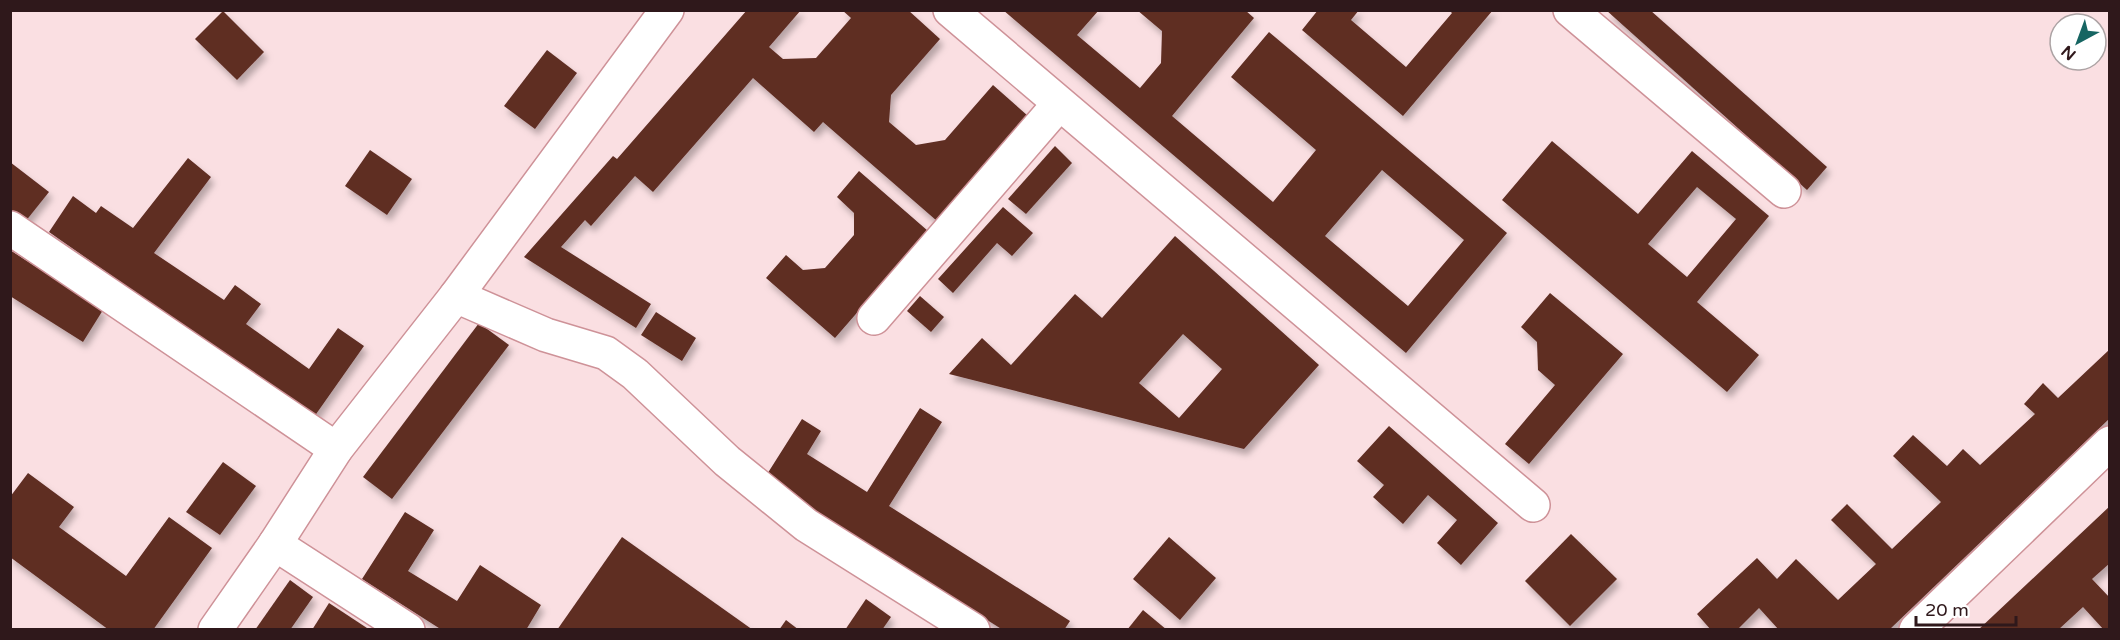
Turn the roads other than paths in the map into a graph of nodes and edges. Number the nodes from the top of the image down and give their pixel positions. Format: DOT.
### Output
graph roads {
  1 [pos="950,10"];
  2 [pos="1570,10"];
  3 [pos="657,14"];
  4 [pos="1059,104"];
  5 [pos="1784,191"];
  6 [pos="10,228"];
  7 [pos="456,296"];
  8 [pos="874,318"];
  9 [pos="2109,442"];
  10 [pos="336,449"];
  11 [pos="1533,505"];
  12 [pos="275,544"];
  13 [pos="214,630"];
  14 [pos="408,630"];
  15 [pos="973,630"];
  16 [pos="1916,630"];
  1 -- 4 [label="street"];
  2 -- 5 [label="street"];
  3 -- 7 [label="street"];
  4 -- 8 [label="street"];
  4 -- 11 [label="street"];
  6 -- 10 [label="street"];
  7 -- 10 [label="street"];
  7 -- 15 [label="street"];
  9 -- 16 [label="street"];
  10 -- 12 [label="street"];
  12 -- 13 [label="street"];
  12 -- 14 [label="street"];
}
